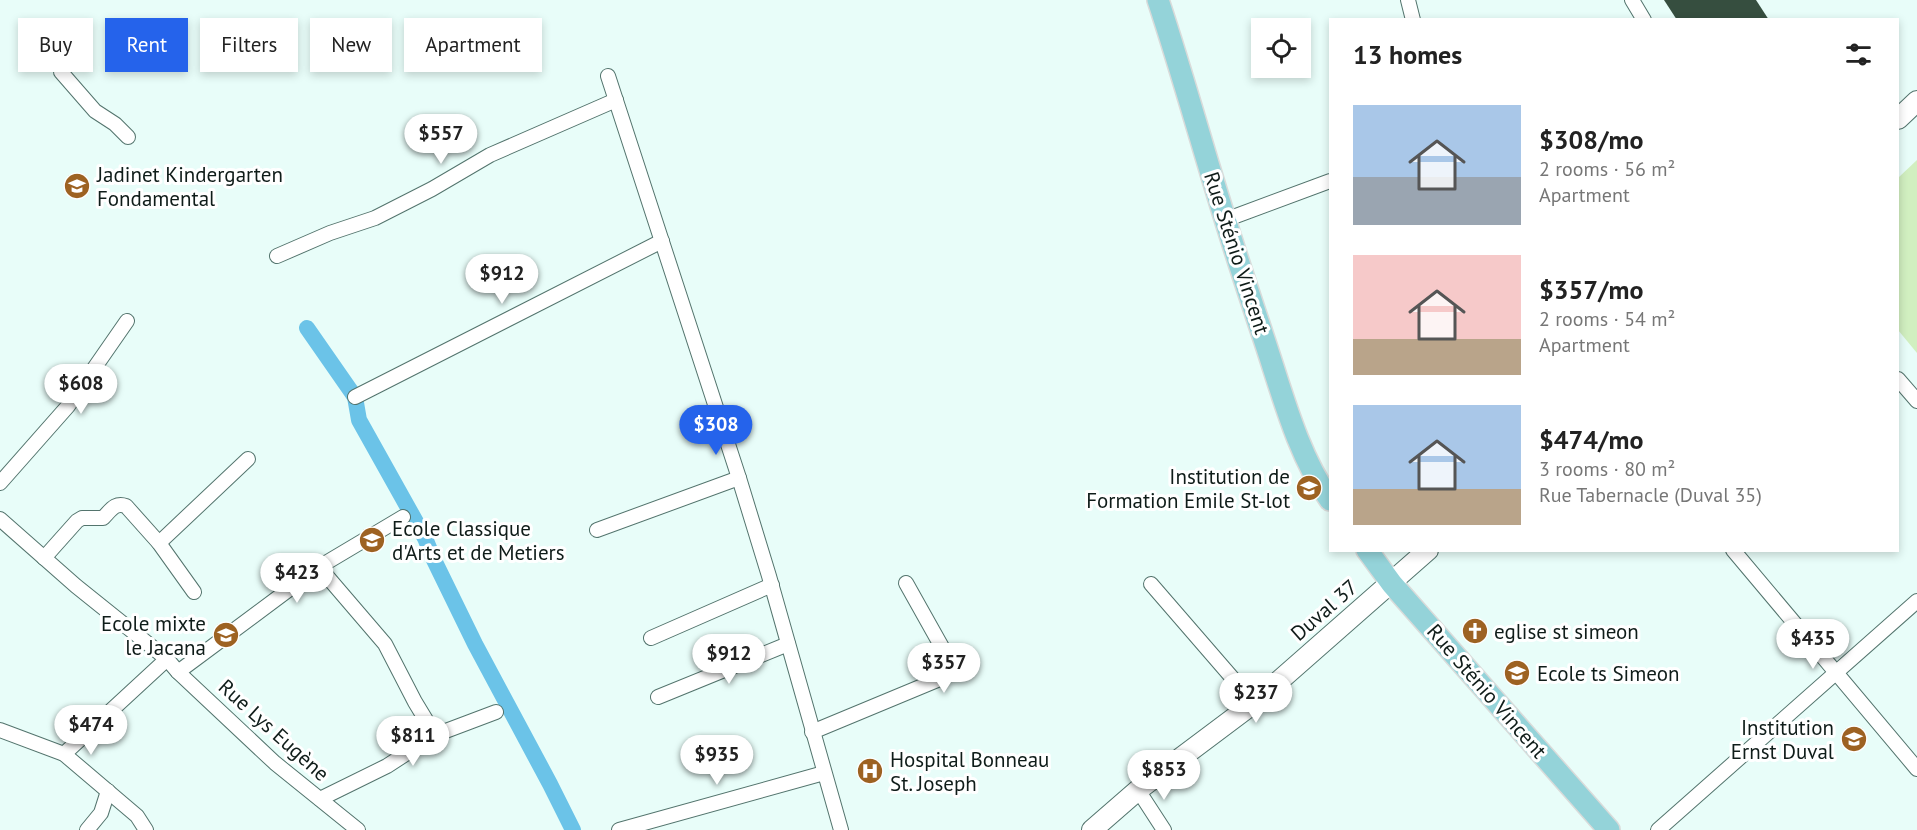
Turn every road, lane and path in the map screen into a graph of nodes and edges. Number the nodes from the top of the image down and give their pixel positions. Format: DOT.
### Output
graph roads {
  1 [pos="1158,0"];
  2 [pos="1408,0"];
  3 [pos="1632,0"];
  4 [pos="1412,18"];
  5 [pos="1643,18"];
  6 [pos="61,72"];
  7 [pos="608,76"];
  8 [pos="616,100"];
  9 [pos="1917,101"];
  10 [pos="1899,117"];
  11 [pos="128,137"];
  12 [pos="1329,181"];
  13 [pos="1225,220"];
  14 [pos="662,241"];
  15 [pos="278,256"];
  16 [pos="127,321"];
  17 [pos="1899,380"];
  18 [pos="355,397"];
  19 [pos="1917,401"];
  20 [pos="248,459"];
  21 [pos="740,478"];
  22 [pos="0,483"];
  23 [pos="1329,499"];
  24 [pos="403,517"];
  25 [pos="0,519"];
  26 [pos="597,530"];
  27 [pos="159,543"];
  28 [pos="1368,552"];
  29 [pos="1426,552"];
  30 [pos="1735,552"];
  31 [pos="44,558"];
  32 [pos="319,567"];
  33 [pos="906,583"];
  34 [pos="1151,584"];
  35 [pos="1392,584"];
  36 [pos="772,585"];
  37 [pos="194,592"];
  38 [pos="1917,601"];
  39 [pos="651,638"];
  40 [pos="788,644"];
  41 [pos="167,659"];
  42 [pos="178,672"];
  43 [pos="1837,673"];
  44 [pos="658,697"];
  45 [pos="1254,703"];
  46 [pos="496,712"];
  47 [pos="0,730"];
  48 [pos="812,732"];
  49 [pos="435,735"];
  50 [pos="64,754"];
  51 [pos="1917,769"];
  52 [pos="824,773"];
  53 [pos="1138,790"];
  54 [pos="108,791"];
  55 [pos="320,799"];
  56 [pos="87,830"];
  57 [pos="146,830"];
  58 [pos="358,830"];
  59 [pos="620,830"];
  60 [pos="841,830"];
  61 [pos="1092,830"];
  62 [pos="1164,830"];
  63 [pos="1609,830"];
  64 [pos="1658,830"];
  1 -- 13 [label="main road, Rue Sténio Vincent"];
  2 -- 4 [label="street"];
  3 -- 5 [label="street"];
  6 -- 11 [label="street"];
  7 -- 8 [label="street"];
  8 -- 14 [label="street"];
  8 -- 15 [label="street"];
  9 -- 10 [label="street"];
  12 -- 13 [label="street"];
  13 -- 23 [label="main road, Rue Sténio Vincent"];
  14 -- 18 [label="street"];
  14 -- 21 [label="street"];
  16 -- 22 [label="street"];
  17 -- 19 [label="street"];
  20 -- 27 [label="street"];
  21 -- 26 [label="street"];
  21 -- 36 [label="street"];
  24 -- 32 [label="street"];
  25 -- 31 [label="street, Rue Lys Eugène"];
  27 -- 31 [label="street"];
  27 -- 37 [label="street"];
  28 -- 35 [label="main road, Rue Sténio Vincent"];
  29 -- 35 [label="street, Duval 37"];
  30 -- 43 [label="street"];
  31 -- 41 [label="street, Rue Lys Eugène"];
  32 -- 42 [label="street"];
  32 -- 49 [label="street"];
  33 -- 48 [label="street"];
  34 -- 45 [label="street"];
  35 -- 45 [label="street, Duval 37"];
  35 -- 63 [label="main road, Rue Sténio Vincent"];
  36 -- 39 [label="street"];
  36 -- 40 [label="street"];
  38 -- 43 [label="street"];
  40 -- 44 [label="street"];
  40 -- 48 [label="street"];
  41 -- 42 [label="street, Rue Lys Eugène"];
  41 -- 50 [label="street"];
  42 -- 55 [label="street, Rue Lys Eugène"];
  43 -- 51 [label="street"];
  43 -- 64 [label="street"];
  45 -- 53 [label="street, Duval 37"];
  46 -- 49 [label="street"];
  47 -- 50 [label="street"];
  48 -- 52 [label="street"];
  49 -- 55 [label="street"];
  50 -- 54 [label="street"];
  52 -- 59 [label="street"];
  52 -- 60 [label="street"];
  53 -- 61 [label="street, Duval 37"];
  53 -- 62 [label="street"];
  54 -- 56 [label="street"];
  54 -- 57 [label="street"];
  55 -- 58 [label="street, Rue Lys Eugène"];
}
